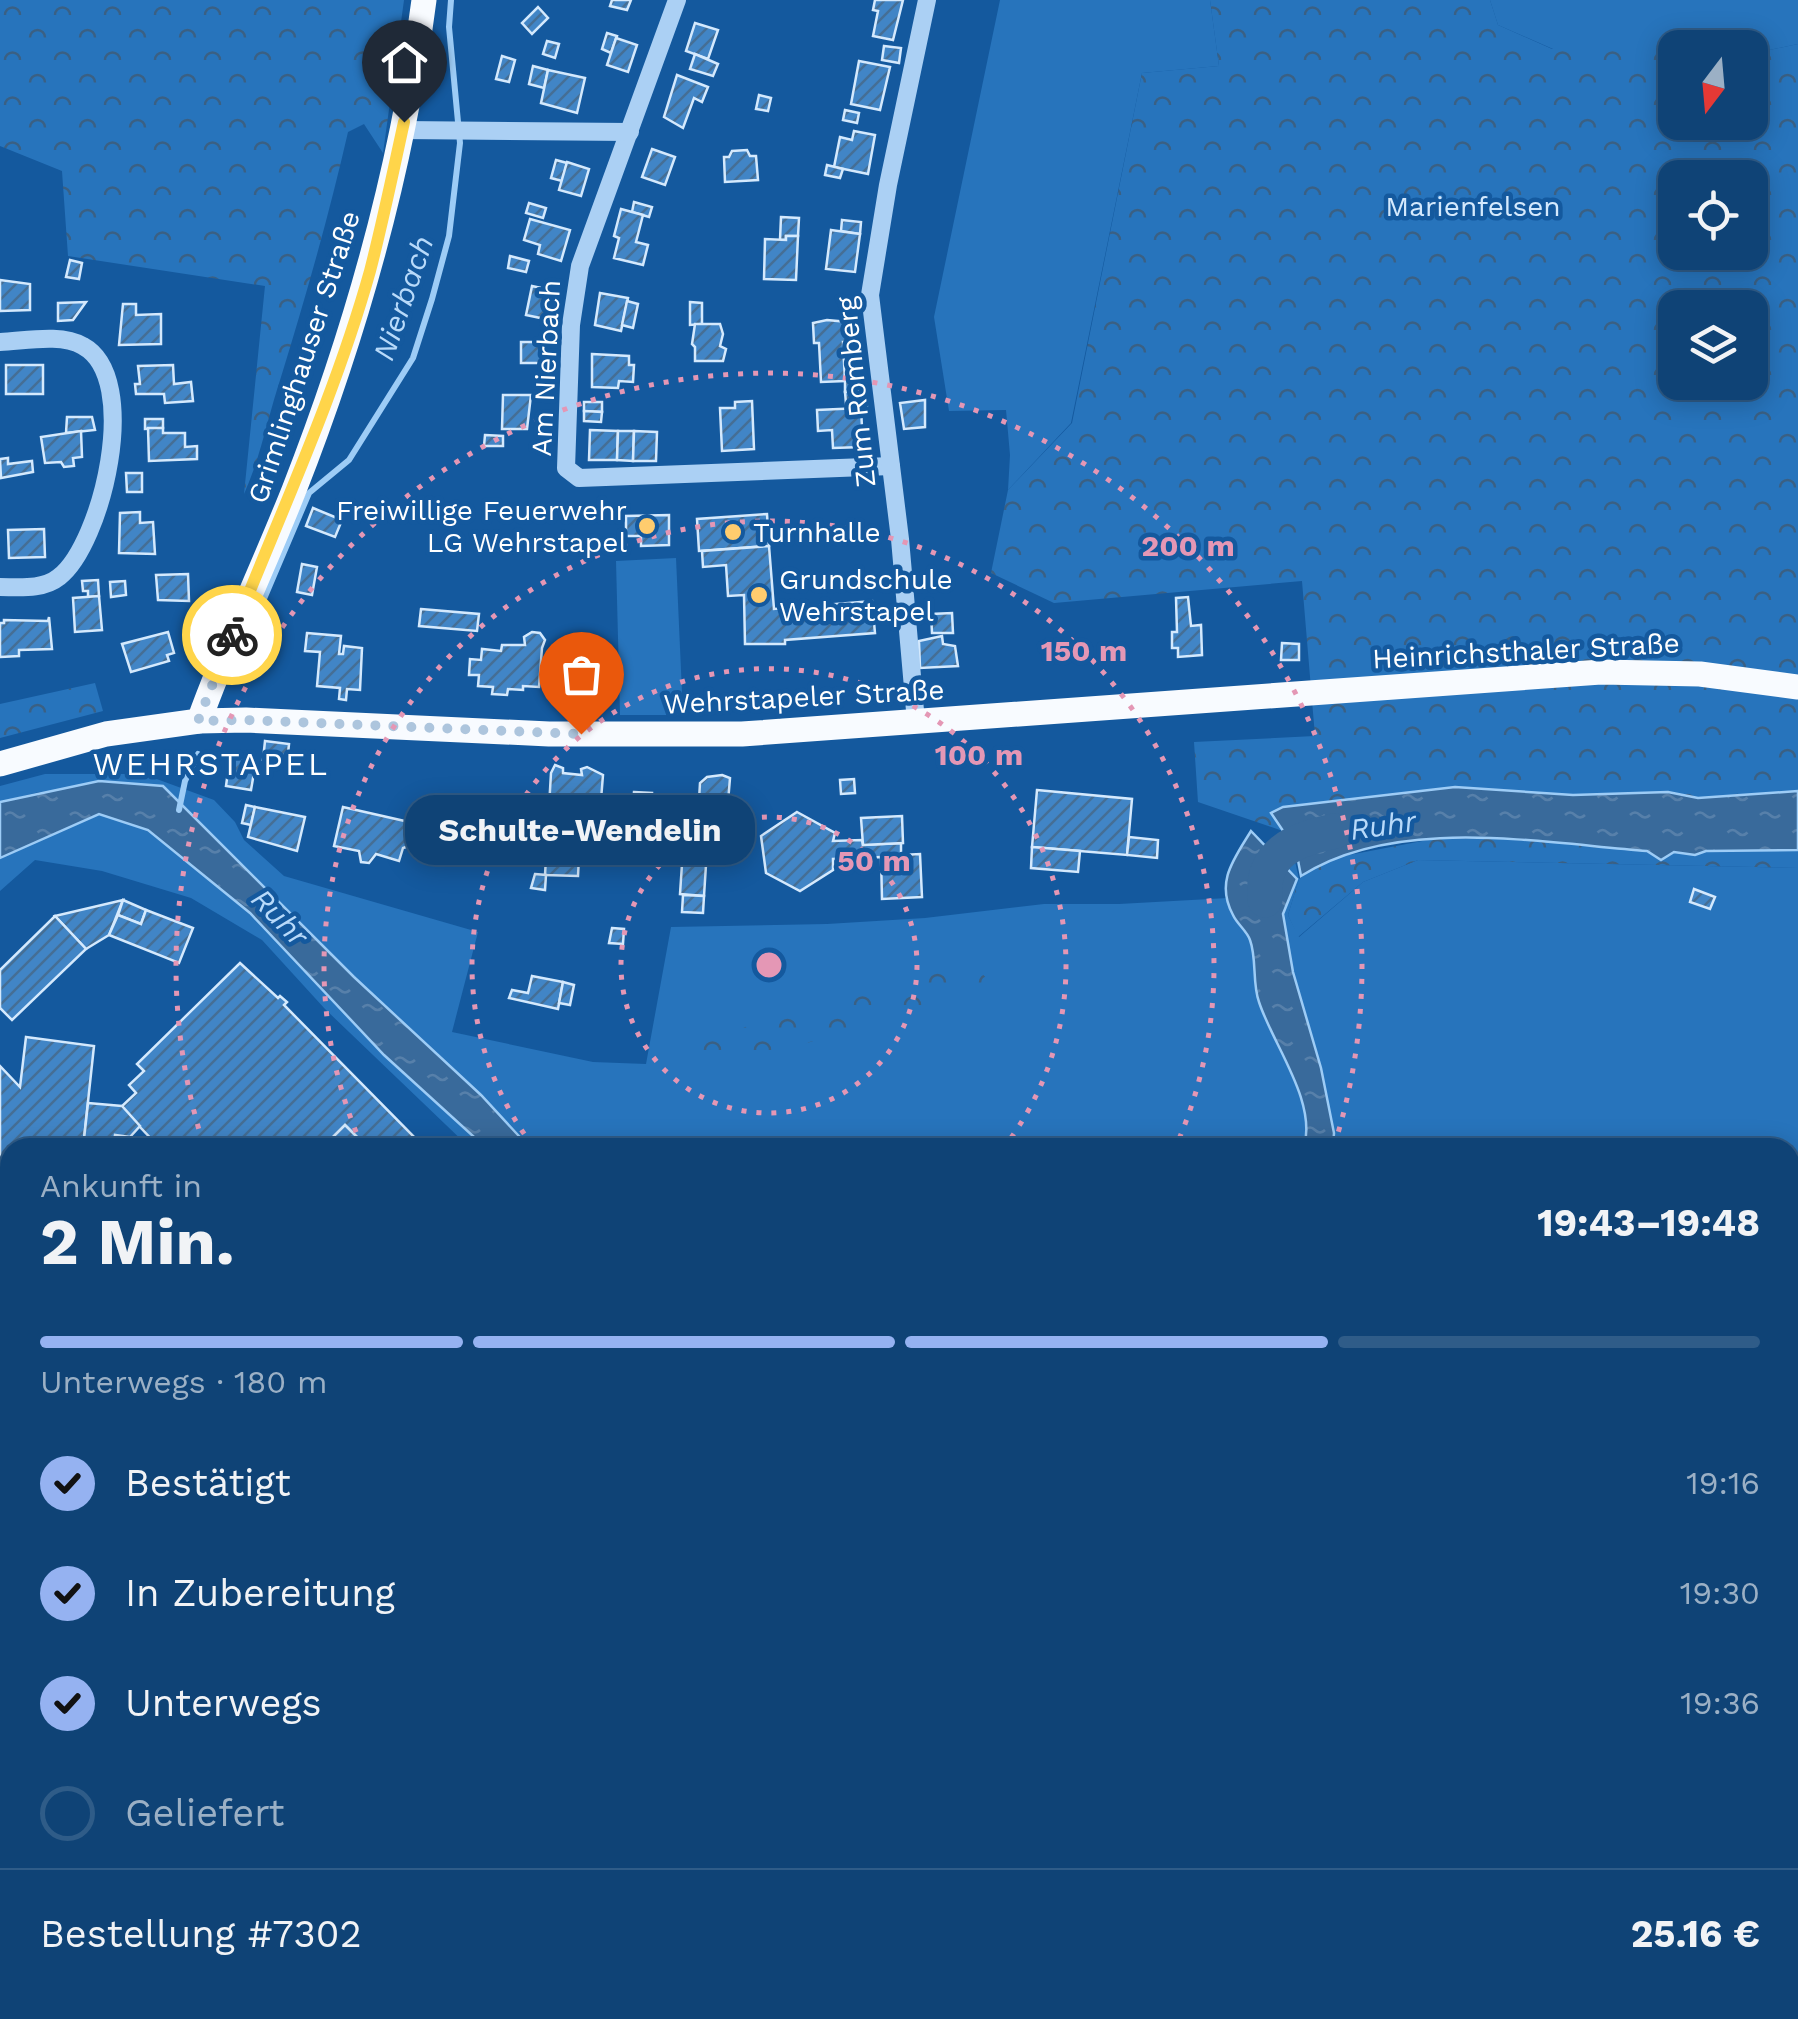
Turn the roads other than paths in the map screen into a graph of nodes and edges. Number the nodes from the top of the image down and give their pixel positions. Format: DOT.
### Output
graph roads {
  1 [pos="424,0"];
  2 [pos="677,0"];
  3 [pos="926,0"];
  4 [pos="402,130"];
  5 [pos="630,132"];
  6 [pos="0,342"];
  7 [pos="891,466"];
  8 [pos="0,587"];
  9 [pos="1798,687"];
  10 [pos="1256,696"];
  11 [pos="198,721"];
  12 [pos="916,722"];
  13 [pos="0,764"];
  1 -- 4 [label="main road, Grimlinghauser Straße"];
  2 -- 5 [label="street, Am Nierbach"];
  3 -- 7 [label="street, Zum Romberg"];
  4 -- 5 [label="street"];
  4 -- 11 [label="main road, Grimlinghauser Straße"];
  5 -- 7 [label="street, Am Nierbach"];
  6 -- 8 [label="street"];
  7 -- 12 [label="street, Zum Romberg"];
  9 -- 10 [label="main road, Heinrichsthaler Straße"];
  10 -- 12 [label="main road, Wehrstapeler Straße"];
  11 -- 12 [label="main road, Wehrstapeler Straße"];
  11 -- 13 [label="main road, Wehrstapeler Straße"];
}
